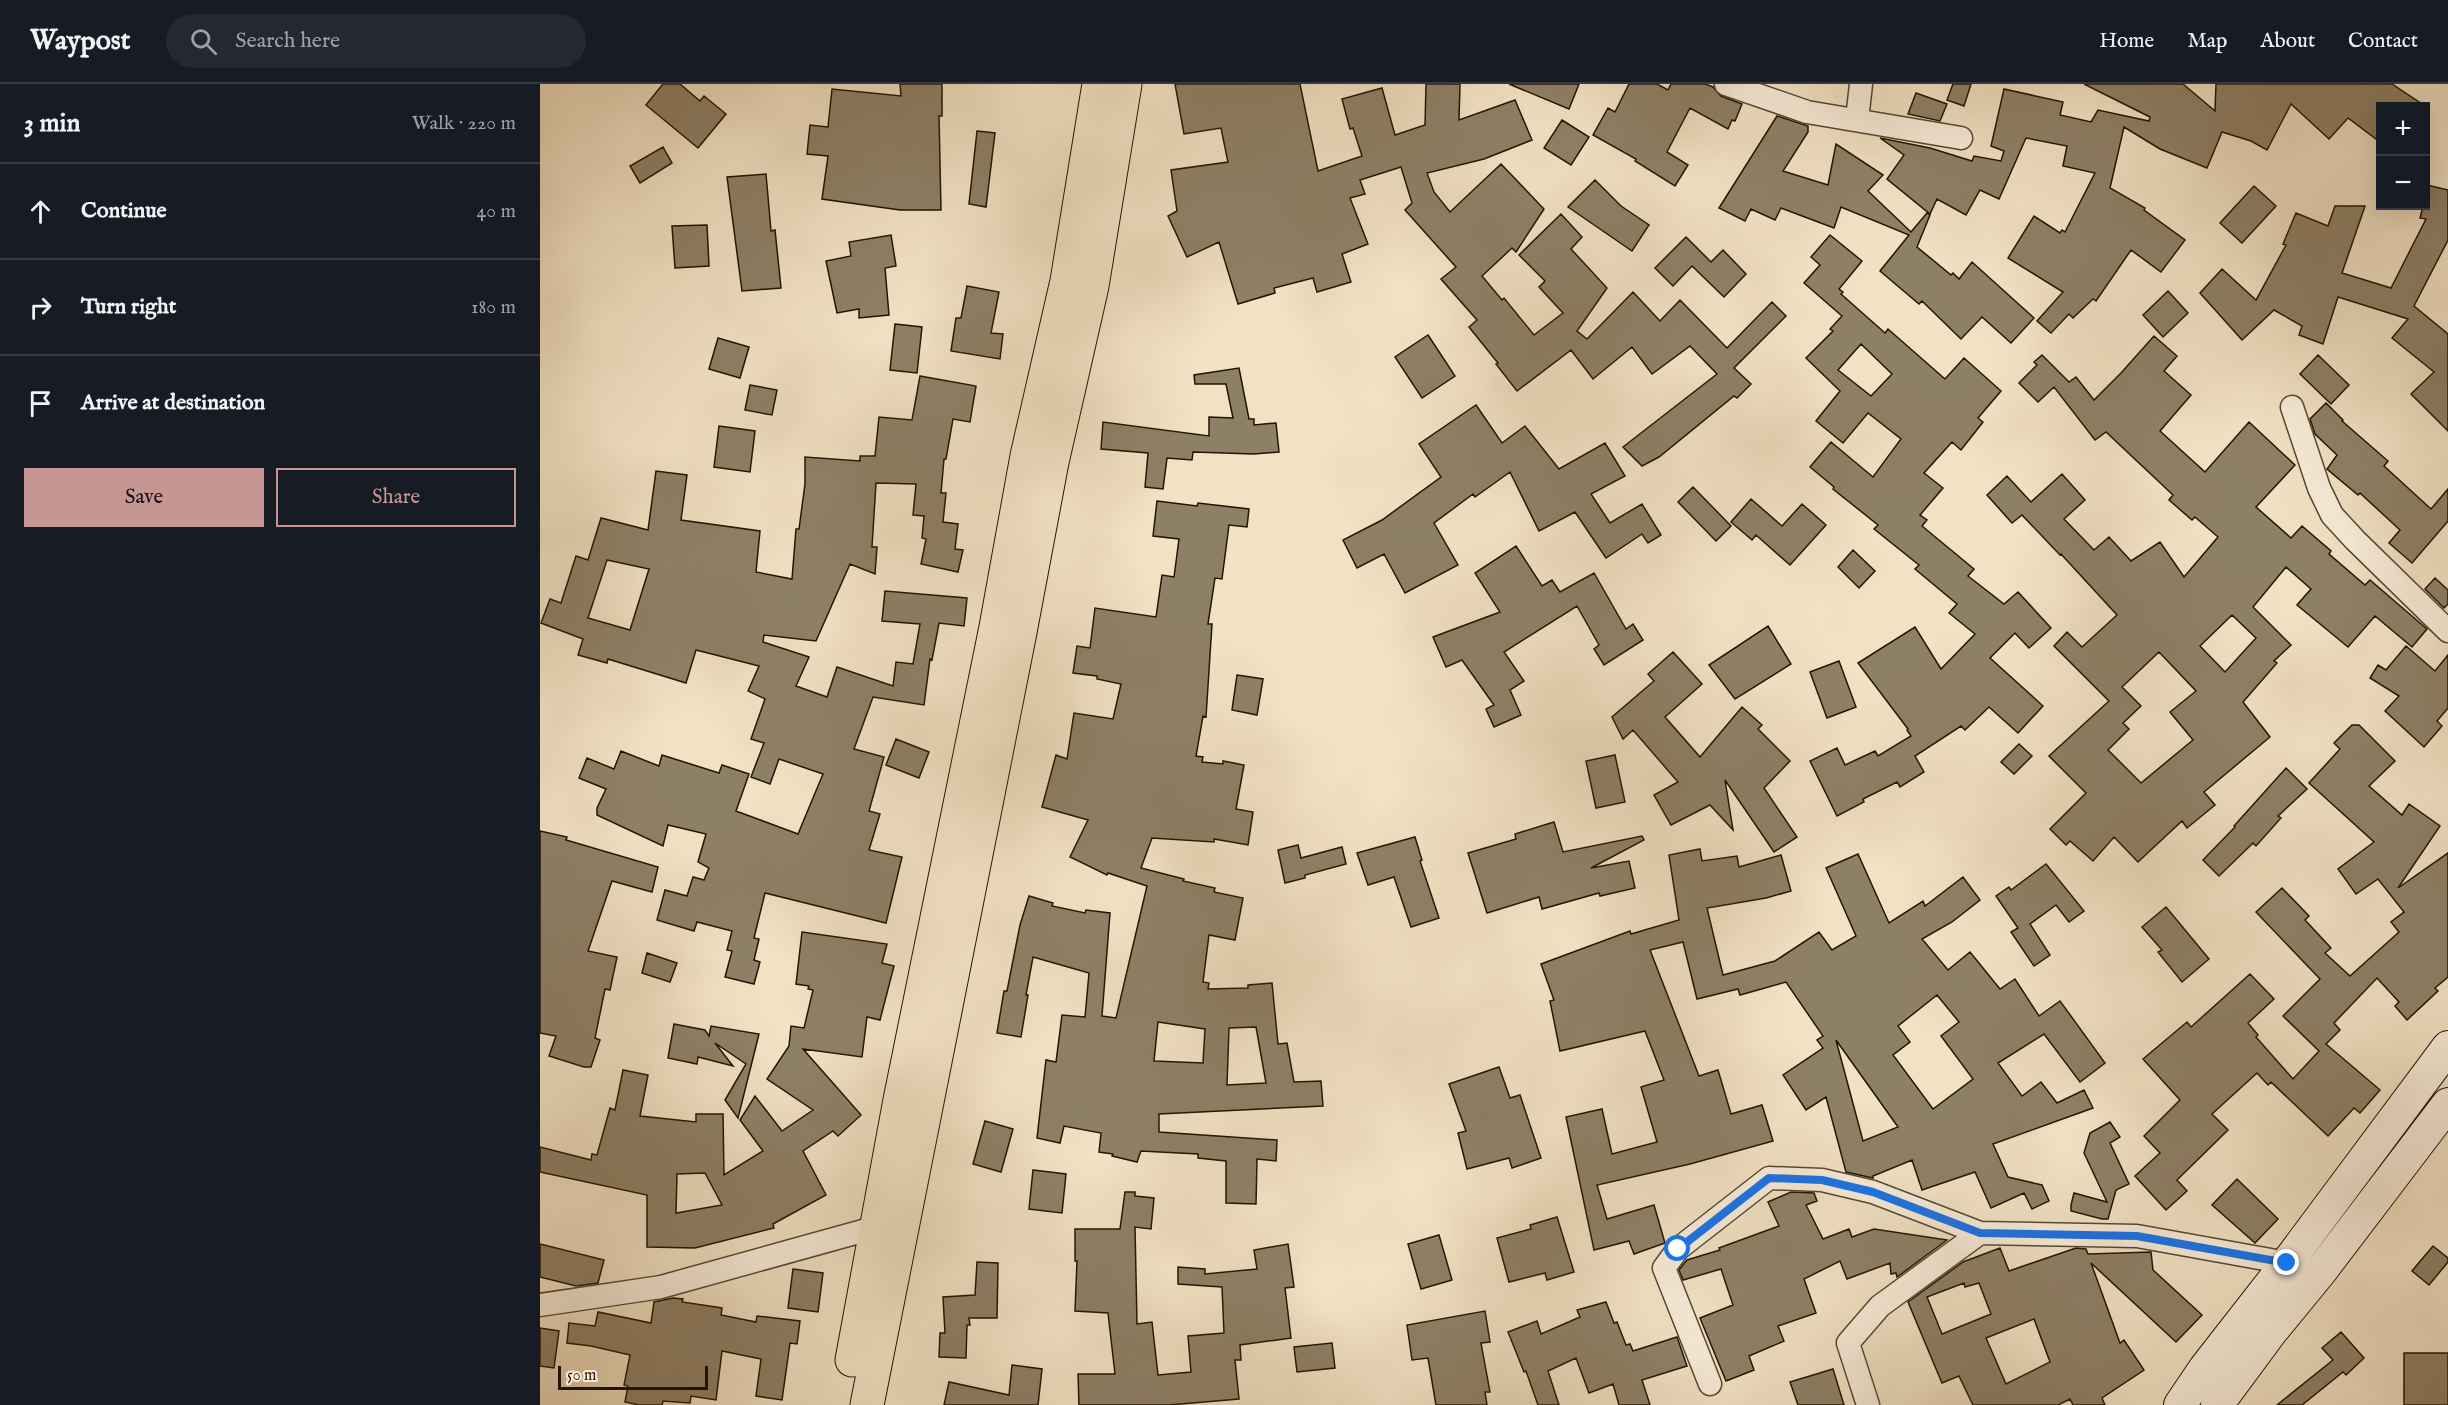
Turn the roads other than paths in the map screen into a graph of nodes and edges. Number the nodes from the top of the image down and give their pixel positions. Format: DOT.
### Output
graph roads {
  1 [pos="1099,84"];
  2 [pos="1125,84"];
  3 [pos="1726,84"];
  4 [pos="1862,84"];
  5 [pos="1857,120"];
  6 [pos="1961,138"];
  7 [pos="2292,407"];
  8 [pos="2448,631"];
  9 [pos="2448,1047"];
  10 [pos="2448,1104"];
  11 [pos="877,1227"];
  12 [pos="1980,1233"];
  13 [pos="2287,1263"];
  14 [pos="540,1305"];
  15 [pos="1710,1384"];
  16 [pos="844,1405"];
  17 [pos="867,1405"];
  18 [pos="1868,1405"];
  19 [pos="2180,1405"];
  20 [pos="2217,1405"];
  1 -- 11 [label="main road"];
  2 -- 17 [label="main road"];
  3 -- 5 [label="street"];
  4 -- 5 [label="street"];
  5 -- 6 [label="street"];
  7 -- 8 [label="street"];
  9 -- 13 [label="street"];
  10 -- 20 [label="street"];
  11 -- 14 [label="street"];
  11 -- 16 [label="main road"];
  12 -- 13 [label="street"];
  12 -- 15 [label="street"];
  12 -- 18 [label="street"];
  13 -- 19 [label="street"];
}
